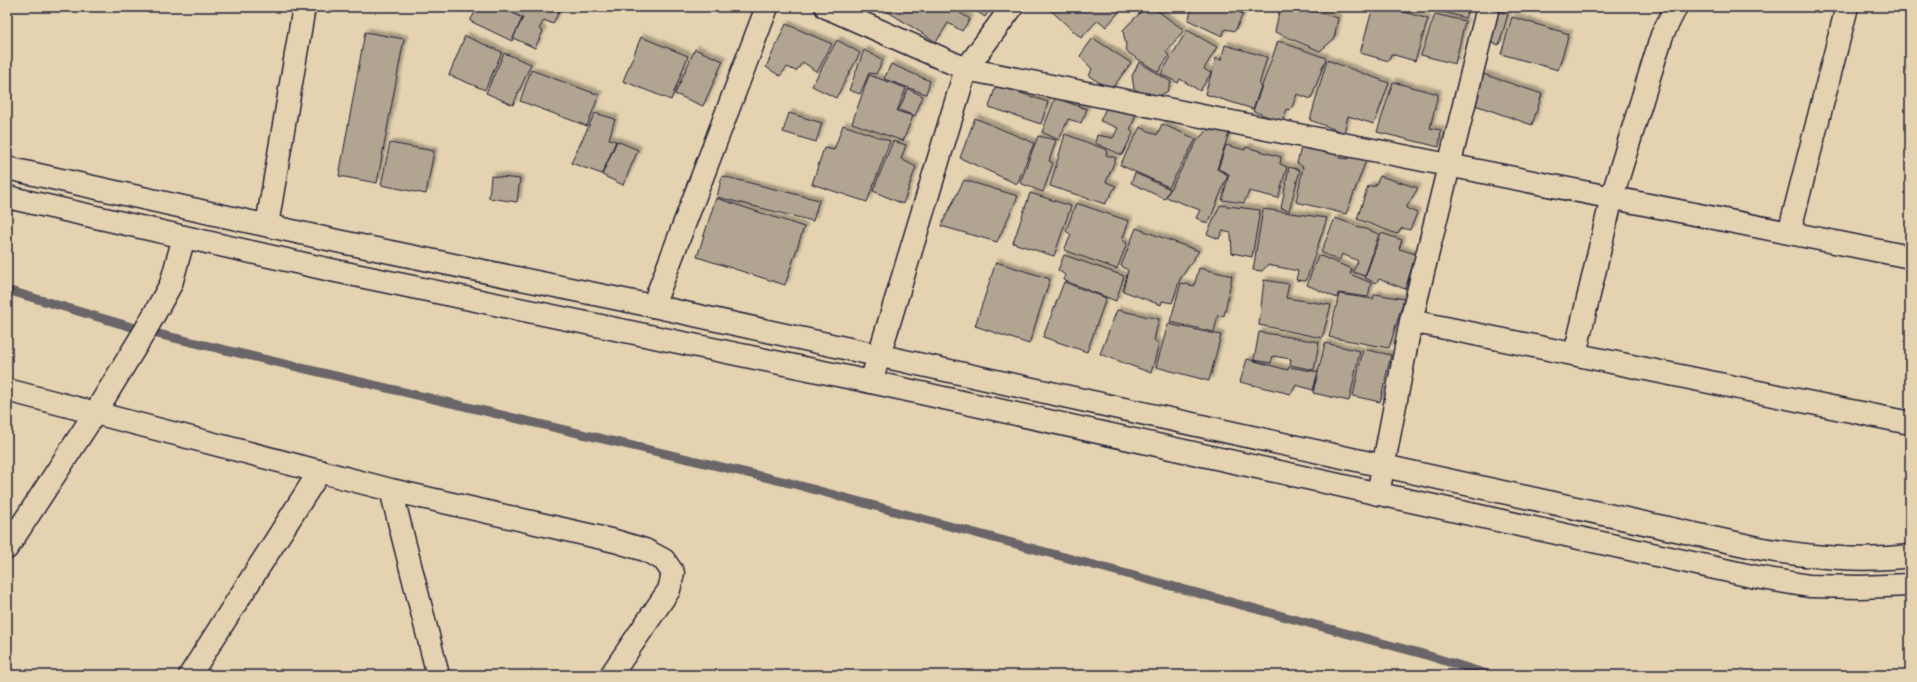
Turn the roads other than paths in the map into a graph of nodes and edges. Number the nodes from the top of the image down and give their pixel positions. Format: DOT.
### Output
graph roads {
  1 [pos="304,7"];
  2 [pos="767,7"];
  3 [pos="826,7"];
  4 [pos="1012,7"];
  5 [pos="1488,7"];
  6 [pos="1676,7"];
  7 [pos="1847,7"];
  8 [pos="966,69"];
  9 [pos="1449,165"];
  10 [pos="7,168"];
  11 [pos="7,197"];
  12 [pos="1612,197"];
  13 [pos="193,209"];
  14 [pos="267,225"];
  15 [pos="297,232"];
  16 [pos="1790,233"];
  17 [pos="184,237"];
  18 [pos="1910,257"];
  19 [pos="290,261"];
  20 [pos="654,306"];
  21 [pos="1411,321"];
  22 [pos="1575,354"];
  23 [pos="878,355"];
  24 [pos="870,382"];
  25 [pos="7,390"];
  26 [pos="95,413"];
  27 [pos="1910,423"];
  28 [pos="1384,466"];
  29 [pos="320,471"];
  30 [pos="391,490"];
  31 [pos="1378,494"];
  32 [pos="7,548"];
  33 [pos="1910,556"];
  34 [pos="1910,585"];
  35 [pos="190,675"];
  36 [pos="438,675"];
  37 [pos="611,675"];
  1 -- 14 [label="street"];
  2 -- 20 [label="street"];
  3 -- 8 [label="street"];
  4 -- 8 [label="street"];
  5 -- 9 [label="street"];
  6 -- 12 [label="street"];
  7 -- 16 [label="street"];
  8 -- 9 [label="street"];
  8 -- 23 [label="street"];
  9 -- 12 [label="street"];
  9 -- 21 [label="street"];
  10 -- 13 [label="street"];
  11 -- 17 [label="street"];
  12 -- 16 [label="street"];
  12 -- 22 [label="street"];
  13 -- 14 [label="street"];
  13 -- 17 [label="street"];
  14 -- 15 [label="street"];
  15 -- 19 [label="street"];
  15 -- 20 [label="street"];
  16 -- 18 [label="street"];
  17 -- 19 [label="street"];
  17 -- 26 [label="street"];
  19 -- 24 [label="street"];
  20 -- 23 [label="street"];
  21 -- 22 [label="street"];
  21 -- 28 [label="street"];
  22 -- 27 [label="street"];
  23 -- 24 [label="street"];
  23 -- 28 [label="street"];
  24 -- 31 [label="street"];
  25 -- 26 [label="street"];
  26 -- 29 [label="street"];
  26 -- 32 [label="street"];
  28 -- 31 [label="street"];
  28 -- 33 [label="street"];
  29 -- 30 [label="street"];
  29 -- 35 [label="street"];
  30 -- 36 [label="street"];
  30 -- 37 [label="street"];
  31 -- 34 [label="street"];
}
